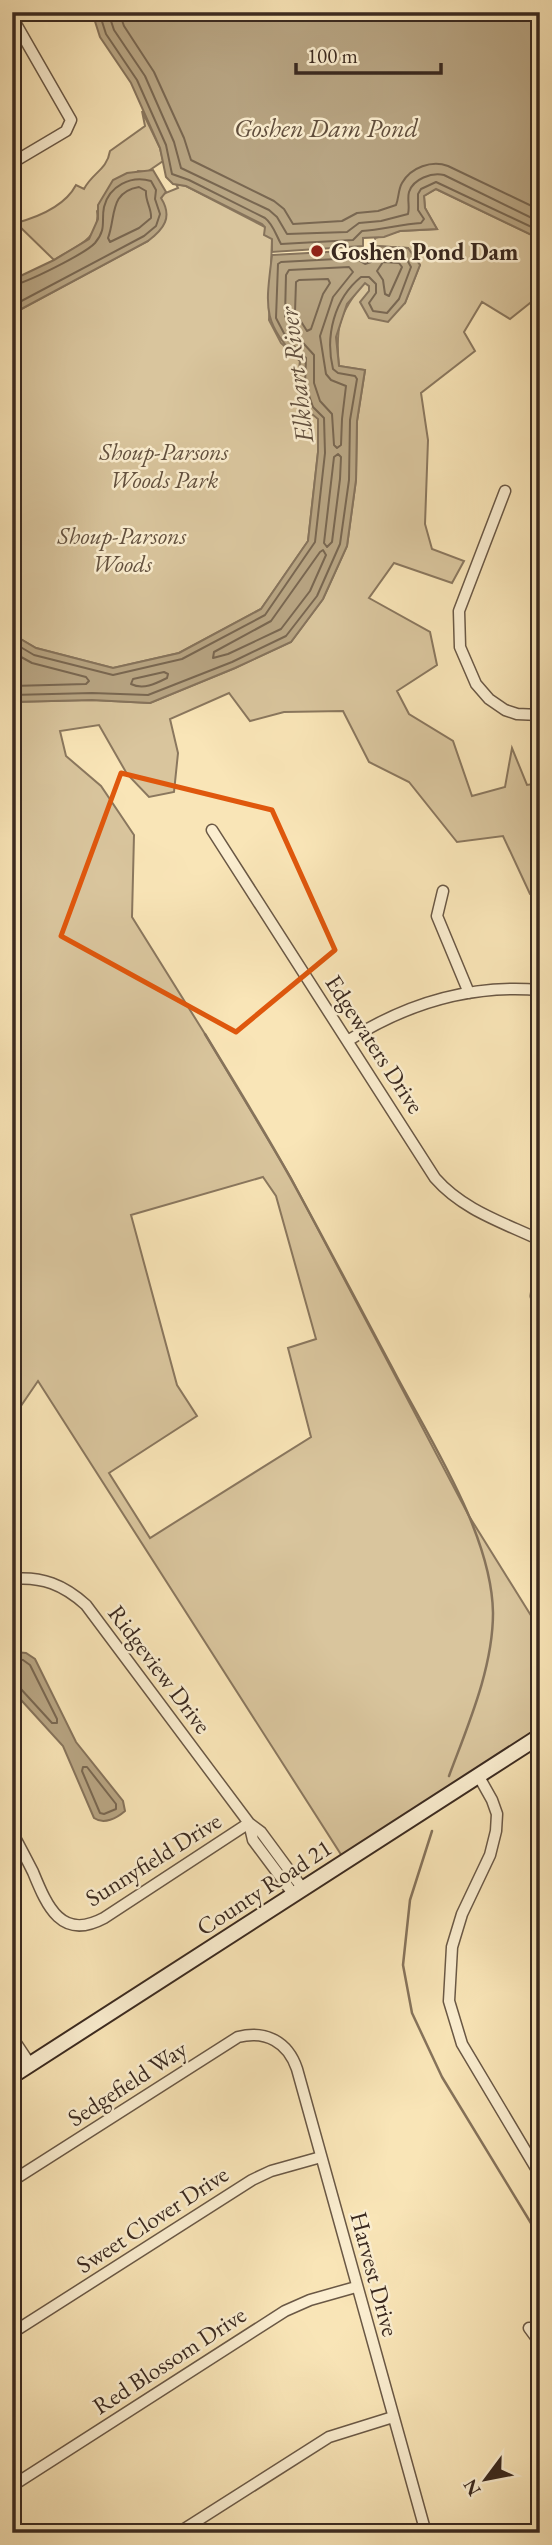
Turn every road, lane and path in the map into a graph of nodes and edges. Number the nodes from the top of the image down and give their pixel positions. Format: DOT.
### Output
graph roads {
  1 [pos="12,17"];
  2 [pos="12,163"];
  3 [pos="505,491"];
  4 [pos="540,715"];
  5 [pos="212,830"];
  6 [pos="443,891"];
  7 [pos="540,990"];
  8 [pos="469,993"];
  9 [pos="349,1040"];
  10 [pos="540,1240"];
  11 [pos="540,1265"];
  12 [pos="540,1313"];
  13 [pos="12,1579"];
  14 [pos="540,1736"];
  15 [pos="478,1775"];
  16 [pos="249,1823"];
  17 [pos="12,1832"];
  18 [pos="298,1892"];
  19 [pos="268,2036"];
  20 [pos="12,2037"];
  21 [pos="30,2064"];
  22 [pos="12,2076"];
  23 [pos="321,2157"];
  24 [pos="540,2175"];
  25 [pos="12,2181"];
  26 [pos="356,2287"];
  27 [pos="529,2328"];
  28 [pos="12,2333"];
  29 [pos="540,2343"];
  30 [pos="393,2417"];
  31 [pos="12,2486"];
  32 [pos="178,2533"];
  33 [pos="426,2533"];
  1 -- 2 [label="street"];
  3 -- 4 [label="street"];
  5 -- 9 [label="street, Edgewaters Drive"];
  6 -- 8 [label="street"];
  7 -- 8 [label="street"];
  8 -- 9 [label="street"];
  9 -- 10 [label="street, Edgewaters Drive"];
  11 -- 12 [label="street"];
  13 -- 16 [label="street, Ridgeview Drive"];
  14 -- 15 [label="street, County Road 21"];
  15 -- 18 [label="street, County Road 21"];
  15 -- 24 [label="street"];
  16 -- 17 [label="street, Sunnyfield Drive"];
  16 -- 18 [label="street, Ridgeview Drive"];
  18 -- 21 [label="street, County Road 21"];
  19 -- 23 [label="street, Harvest Drive"];
  19 -- 25 [label="street, Sedgefield Way"];
  20 -- 21 [label="street"];
  21 -- 22 [label="street, County Road 21"];
  23 -- 26 [label="street, Harvest Drive"];
  23 -- 28 [label="street, Sweet Clover Drive"];
  26 -- 30 [label="street, Harvest Drive"];
  26 -- 31 [label="street, Red Blossom Drive"];
  27 -- 29 [label="street"];
  30 -- 32 [label="street"];
  30 -- 33 [label="street, Harvest Drive"];
}
